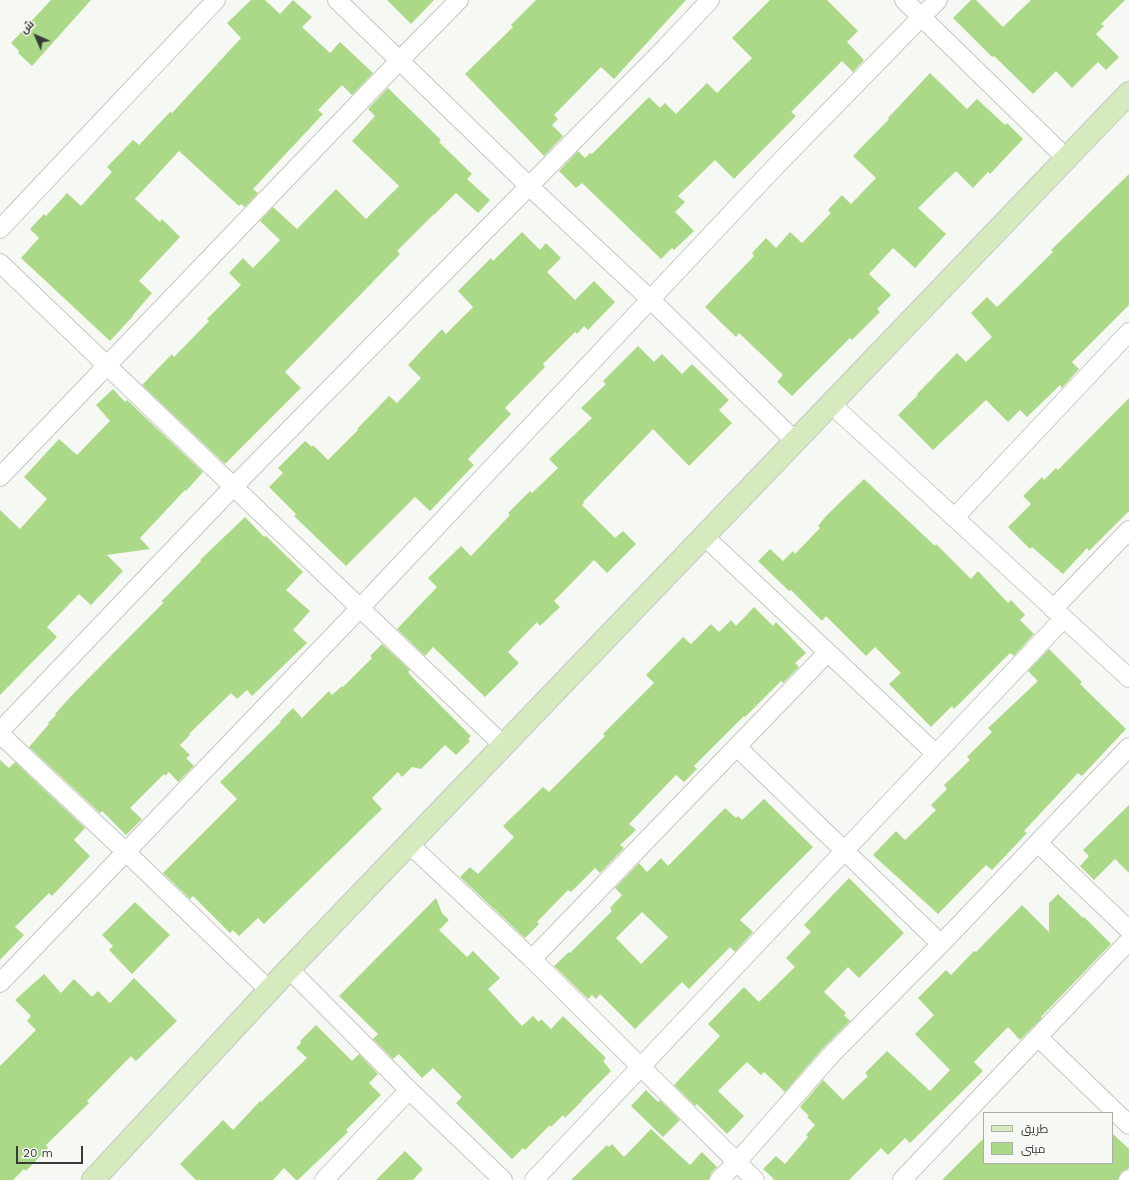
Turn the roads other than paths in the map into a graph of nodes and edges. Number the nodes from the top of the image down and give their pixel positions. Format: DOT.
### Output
graph roads {
  1 [pos="216,0"];
  2 [pos="337,0"];
  3 [pos="459,0"];
  4 [pos="710,0"];
  5 [pos="904,0"];
  6 [pos="938,0"];
  7 [pos="922,16"];
  8 [pos="399,61"];
  9 [pos="1129,93"];
  10 [pos="1066,158"];
  11 [pos="529,186"];
  12 [pos="0,228"];
  13 [pos="0,263"];
  14 [pos="650,299"];
  15 [pos="1129,332"];
  16 [pos="107,366"];
  17 [pos="831,404"];
  18 [pos="795,441"];
  19 [pos="0,477"];
  20 [pos="234,486"];
  21 [pos="955,517"];
  22 [pos="1129,530"];
  23 [pos="704,536"];
  24 [pos="360,608"];
  25 [pos="1059,613"];
  26 [pos="827,653"];
  27 [pos="1129,678"];
  28 [pos="0,733"];
  29 [pos="504,746"];
  30 [pos="1129,747"];
  31 [pos="737,748"];
  32 [pos="936,754"];
  33 [pos="1038,843"];
  34 [pos="409,844"];
  35 [pos="844,851"];
  36 [pos="126,852"];
  37 [pos="1129,930"];
  38 [pos="1129,941"];
  39 [pos="941,944"];
  40 [pos="532,959"];
  41 [pos="289,969"];
  42 [pos="0,983"];
  43 [pos="269,990"];
  44 [pos="1038,1037"];
  45 [pos="641,1066"];
  46 [pos="409,1090"];
  47 [pos="1129,1125"];
  48 [pos="737,1162"];
  49 [pos="93,1180"];
  50 [pos="325,1180"];
  51 [pos="503,1180"];
  52 [pos="534,1180"];
  53 [pos="719,1180"];
  54 [pos="755,1180"];
  55 [pos="902,1180"];
  1 -- 12 [label="street"];
  2 -- 8 [label="street"];
  3 -- 8 [label="street"];
  4 -- 11 [label="street"];
  5 -- 7 [label="street"];
  6 -- 7 [label="street"];
  7 -- 10 [label="street"];
  7 -- 14 [label="street"];
  8 -- 11 [label="street"];
  8 -- 16 [label="street"];
  9 -- 10 [label="street"];
  10 -- 17 [label="street"];
  11 -- 14 [label="street"];
  11 -- 20 [label="street"];
  13 -- 16 [label="street"];
  14 -- 18 [label="street"];
  14 -- 24 [label="street"];
  15 -- 21 [label="street"];
  16 -- 19 [label="street"];
  16 -- 20 [label="street"];
  17 -- 18 [label="street"];
  17 -- 21 [label="street"];
  18 -- 23 [label="street"];
  20 -- 24 [label="street"];
  20 -- 28 [label="street"];
  21 -- 25 [label="street"];
  22 -- 25 [label="street"];
  23 -- 26 [label="street"];
  23 -- 29 [label="street"];
  24 -- 29 [label="street"];
  24 -- 36 [label="street"];
  25 -- 27 [label="street"];
  25 -- 32 [label="street"];
  26 -- 31 [label="street"];
  26 -- 32 [label="street"];
  28 -- 36 [label="street"];
  29 -- 34 [label="street"];
  30 -- 33 [label="street"];
  31 -- 35 [label="street"];
  31 -- 40 [label="street"];
  32 -- 35 [label="street"];
  33 -- 37 [label="street"];
  33 -- 39 [label="street"];
  34 -- 40 [label="street"];
  34 -- 41 [label="street"];
  35 -- 39 [label="street"];
  35 -- 45 [label="street"];
  36 -- 42 [label="street"];
  36 -- 43 [label="street"];
  38 -- 44 [label="street"];
  39 -- 48 [label="street"];
  40 -- 45 [label="street"];
  41 -- 43 [label="street"];
  41 -- 46 [label="street"];
  43 -- 49 [label="street"];
  44 -- 47 [label="street"];
  44 -- 55 [label="street"];
  45 -- 48 [label="street"];
  45 -- 52 [label="street"];
  46 -- 50 [label="street"];
  46 -- 51 [label="street"];
  48 -- 53 [label="street"];
  48 -- 54 [label="street"];
}
